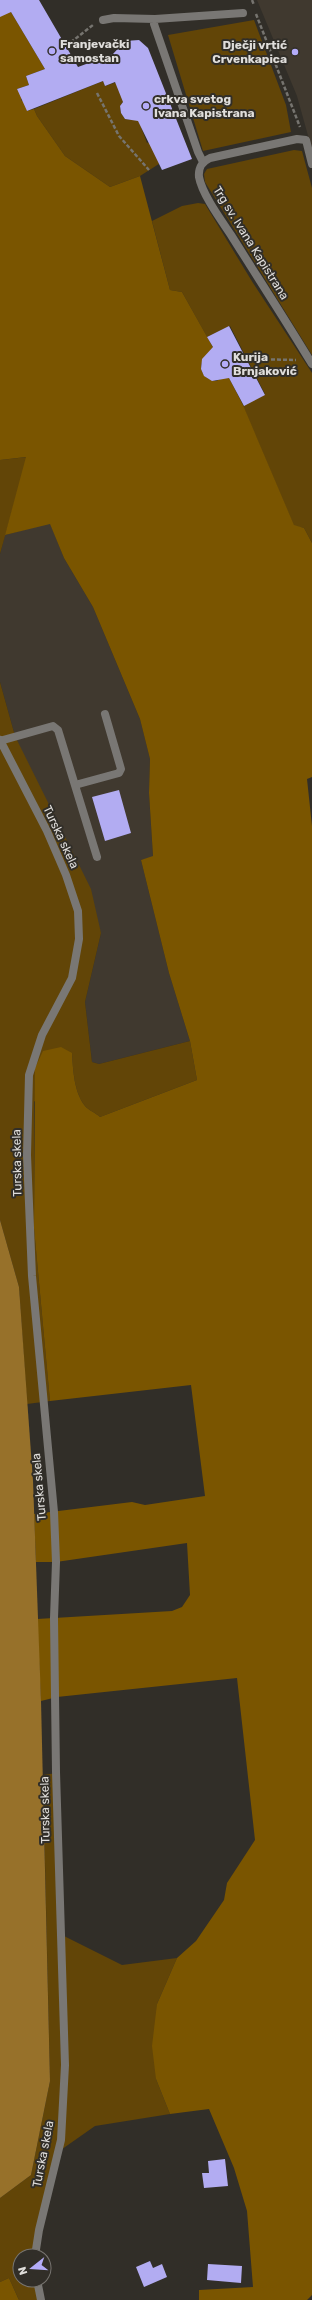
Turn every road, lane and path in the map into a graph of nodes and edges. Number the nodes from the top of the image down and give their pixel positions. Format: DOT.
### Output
graph roads {
  1 [pos="252,0"];
  2 [pos="243,13"];
  3 [pos="155,19"];
  4 [pos="103,20"];
  5 [pos="66,46"];
  6 [pos="97,93"];
  7 [pos="306,140"];
  8 [pos="203,162"];
  9 [pos="312,164"];
  10 [pos="150,170"];
  11 [pos="246,359"];
  12 [pos="295,360"];
  13 [pos="312,364"];
  14 [pos="105,714"];
  15 [pos="0,740"];
  16 [pos="75,785"];
  17 [pos="97,857"];
  18 [pos="36,2248"];
  19 [pos="39,2288"];
  20 [pos="41,2300"];
  1 -- 7 [label="path"];
  2 -- 3 [label="street"];
  3 -- 4 [label="street"];
  3 -- 8 [label="street"];
  4 -- 5 [label="path"];
  6 -- 10 [label="path"];
  7 -- 8 [label="street"];
  7 -- 9 [label="street"];
  8 -- 13 [label="street, Trg sv. Ivana Kapistrana"];
  11 -- 12 [label="path"];
  14 -- 16 [label="street"];
  15 -- 16 [label="street"];
  15 -- 18 [label="street, Turska skela"];
  16 -- 17 [label="street"];
  19 -- 20 [label="street"];
}
